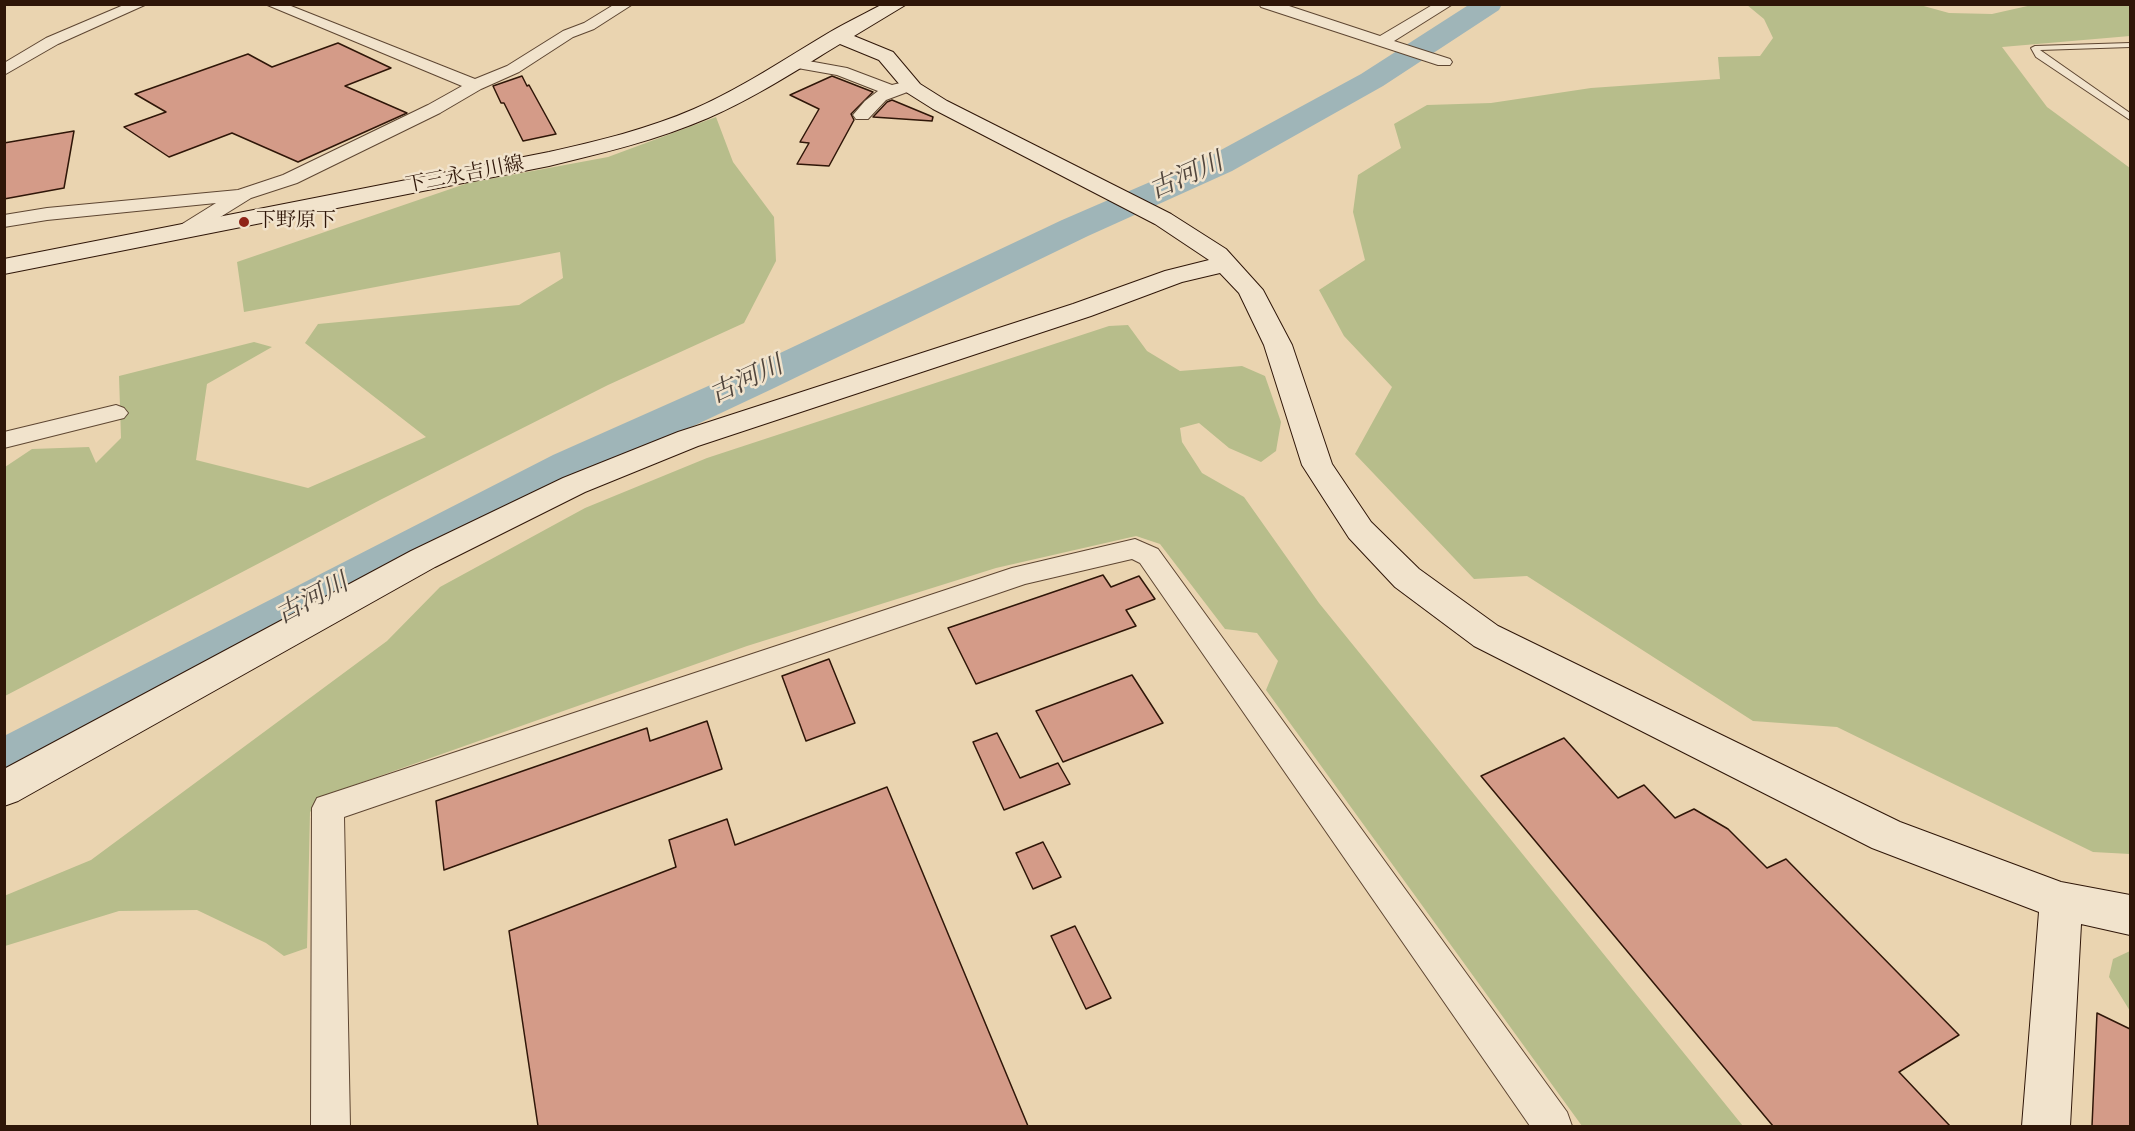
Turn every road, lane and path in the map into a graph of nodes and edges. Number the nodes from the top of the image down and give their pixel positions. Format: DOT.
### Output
graph roads {
  1 [pos="140,4"];
  2 [pos="272,4"];
  3 [pos="626,4"];
  4 [pos="898,4"];
  5 [pos="1266,4"];
  6 [pos="1446,4"];
  7 [pos="836,36"];
  8 [pos="1384,42"];
  9 [pos="2130,45"];
  10 [pos="1444,62"];
  11 [pos="792,63"];
  12 [pos="4,70"];
  13 [pos="475,85"];
  14 [pos="900,88"];
  15 [pos="862,115"];
  16 [pos="2130,117"];
  17 [pos="244,194"];
  18 [pos="4,221"];
  19 [pos="186,230"];
  20 [pos="1226,264"];
  21 [pos="4,267"];
  22 [pos="116,413"];
  23 [pos="4,440"];
  24 [pos="4,789"];
  25 [pos="2061,901"];
  26 [pos="2130,915"];
  27 [pos="330,1126"];
  28 [pos="1553,1126"];
  29 [pos="2046,1126"];
  1 -- 12 [label="street"];
  2 -- 13 [label="street"];
  3 -- 13 [label="street"];
  4 -- 7 [label="street, 下三永吉川線"];
  5 -- 8 [label="street"];
  6 -- 8 [label="street"];
  7 -- 11 [label="street, 下三永吉川線"];
  7 -- 14 [label="street"];
  8 -- 10 [label="street"];
  9 -- 16 [label="lane"];
  11 -- 14 [label="street"];
  11 -- 19 [label="street, 下三永吉川線"];
  13 -- 17 [label="street"];
  14 -- 15 [label="street"];
  14 -- 20 [label="street"];
  17 -- 18 [label="street"];
  17 -- 19 [label="street"];
  19 -- 21 [label="street, 下三永吉川線"];
  20 -- 24 [label="street"];
  20 -- 25 [label="street"];
  22 -- 23 [label="street"];
  25 -- 26 [label="street"];
  25 -- 29 [label="street"];
  27 -- 28 [label="street"];
}
